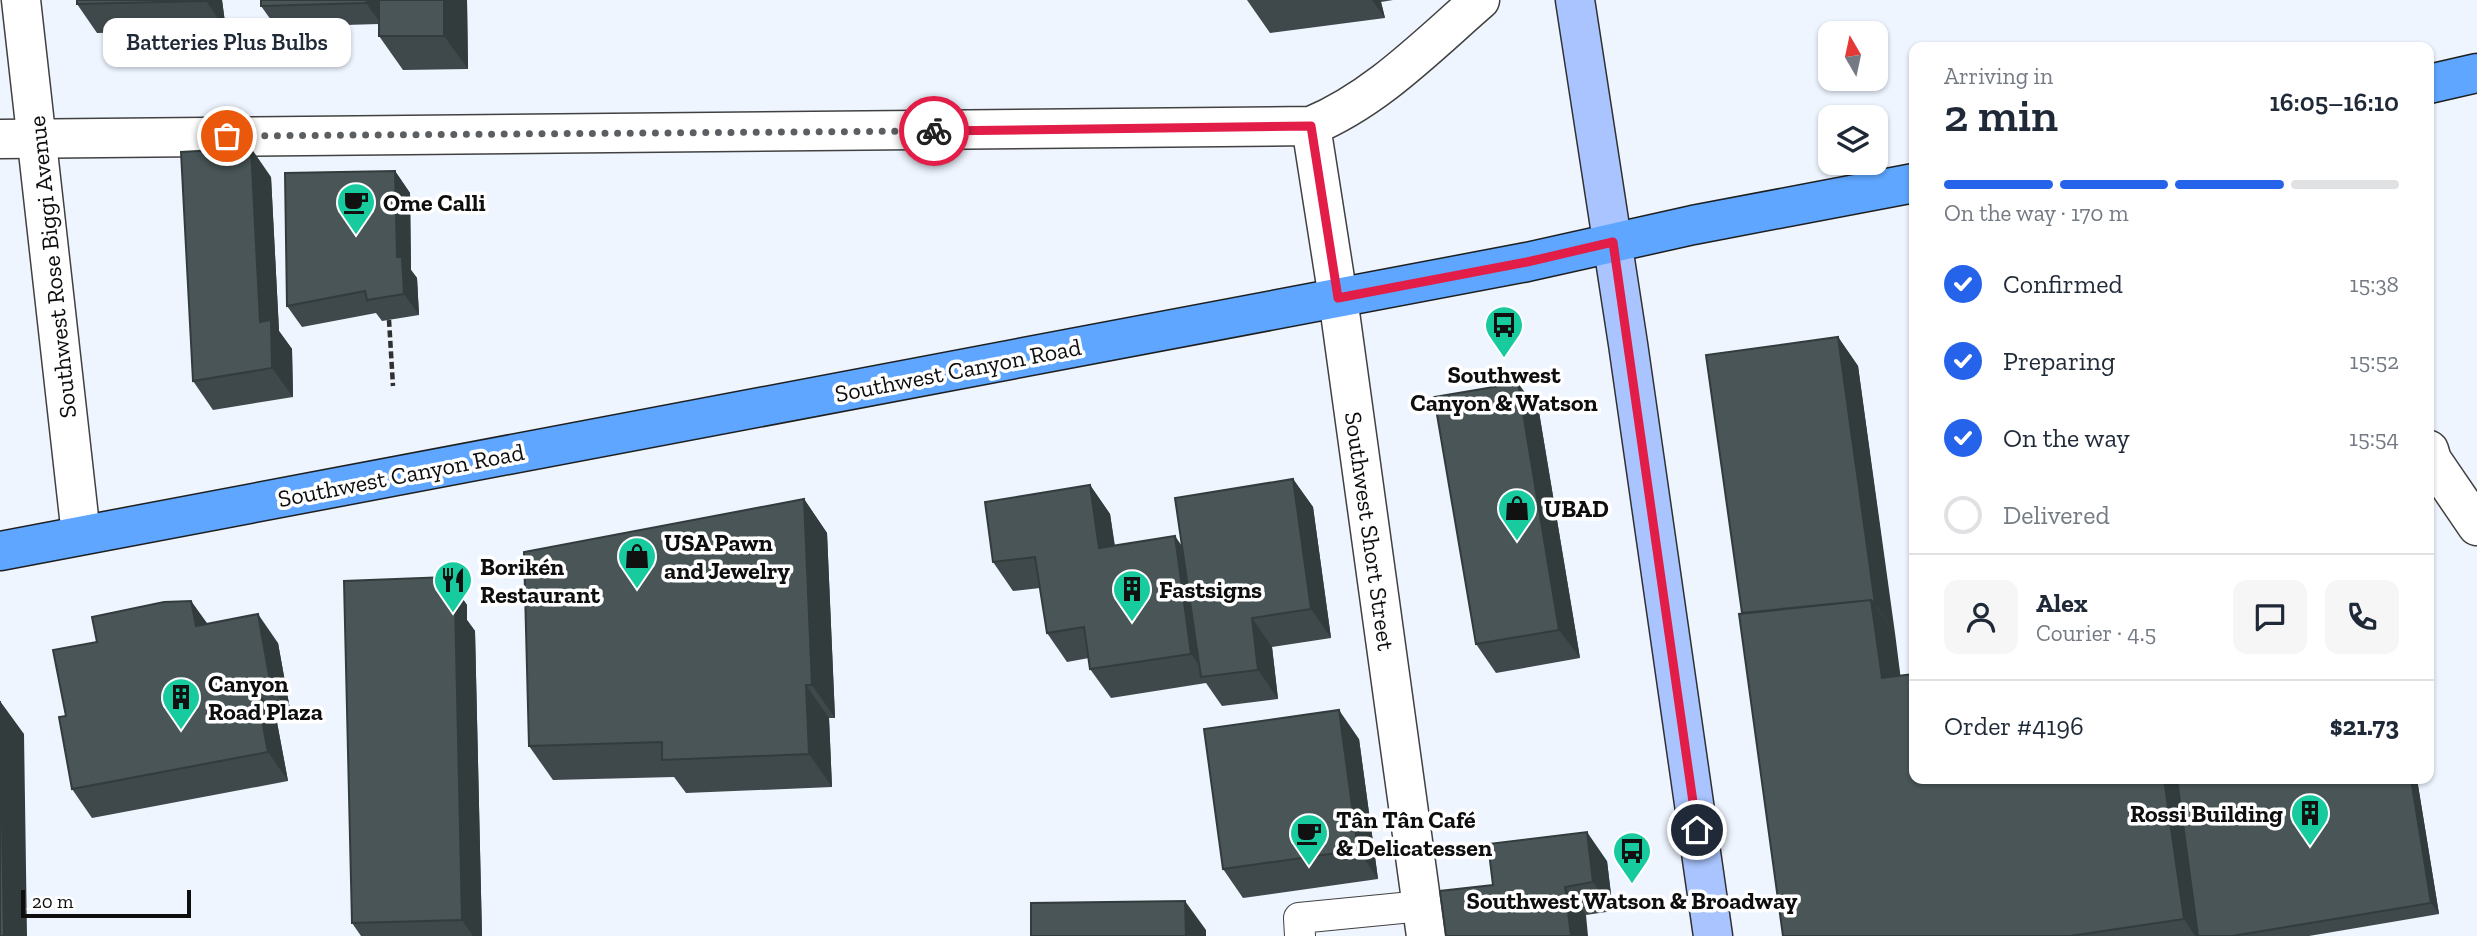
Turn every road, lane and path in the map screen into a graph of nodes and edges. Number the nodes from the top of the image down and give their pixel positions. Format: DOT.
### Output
graph roads {
  1 [pos="21,0"];
  2 [pos="1480,0"];
  3 [pos="1575,0"];
  4 [pos="2477,73"];
  5 [pos="2434,83"];
  6 [pos="1311,126"];
  7 [pos="0,139"];
  8 [pos="38,139"];
  9 [pos="1909,184"];
  10 [pos="1613,242"];
  11 [pos="1338,298"];
  12 [pos="389,320"];
  13 [pos="393,386"];
  14 [pos="2434,463"];
  15 [pos="2477,526"];
  16 [pos="81,535"];
  17 [pos="0,551"];
  18 [pos="1424,921"];
  19 [pos="1300,936"];
  20 [pos="1713,936"];
  1 -- 8 [label="street, Southwest Rose Biggi Avenue"];
  2 -- 6 [label="street"];
  3 -- 10 [label="main road"];
  4 -- 5 [label="main road"];
  6 -- 8 [label="street"];
  6 -- 11 [label="street, Southwest Short Street"];
  7 -- 8 [label="street"];
  8 -- 16 [label="street, Southwest Rose Biggi Avenue"];
  9 -- 10 [label="main road, Southwest Canyon Road"];
  10 -- 11 [label="main road, Southwest Canyon Road"];
  10 -- 20 [label="main road"];
  11 -- 16 [label="main road, Southwest Canyon Road"];
  11 -- 18 [label="street, Southwest Short Street"];
  12 -- 13 [label="path"];
  14 -- 15 [label="street"];
  16 -- 17 [label="main road, Southwest Canyon Road"];
  18 -- 19 [label="lane"];
}
